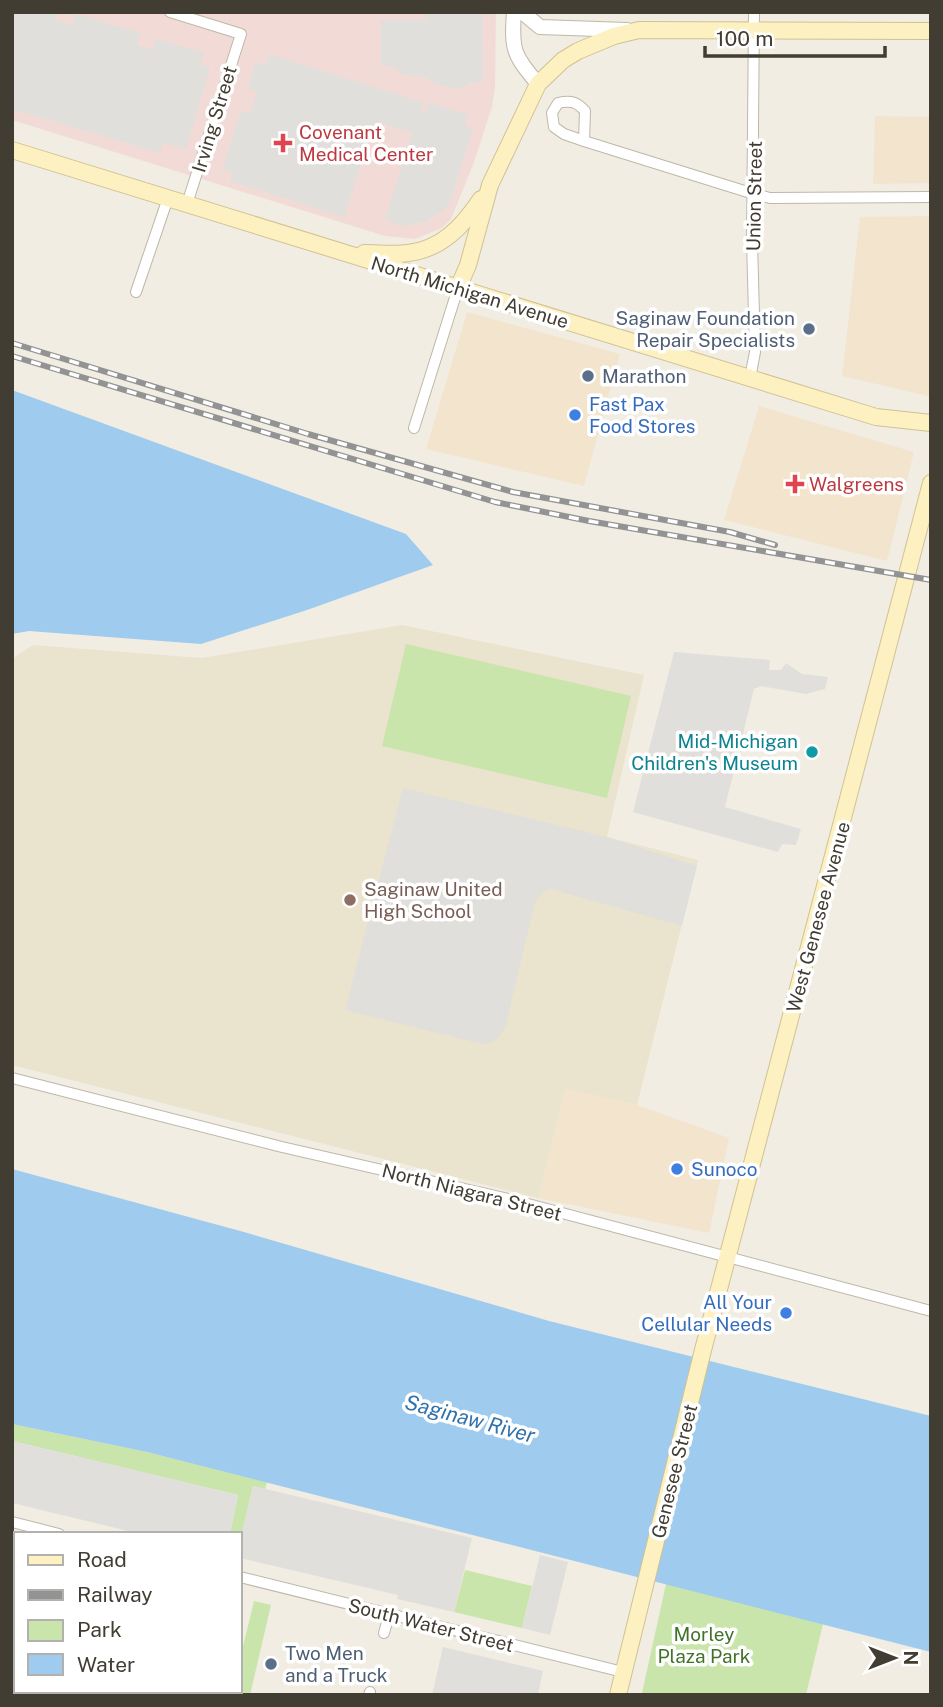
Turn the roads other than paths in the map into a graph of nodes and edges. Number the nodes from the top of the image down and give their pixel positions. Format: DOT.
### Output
graph roads {
  1 [pos="170,12"];
  2 [pos="514,12"];
  3 [pos="522,12"];
  4 [pos="754,12"];
  5 [pos="639,30"];
  6 [pos="754,30"];
  7 [pos="931,31"];
  8 [pos="538,84"];
  9 [pos="584,141"];
  10 [pos="12,150"];
  11 [pos="489,185"];
  12 [pos="754,194"];
  13 [pos="931,197"];
  14 [pos="168,198"];
  15 [pos="187,204"];
  16 [pos="343,252"];
  17 [pos="458,288"];
  18 [pos="135,292"];
  19 [pos="750,378"];
  20 [pos="931,423"];
  21 [pos="414,428"];
  22 [pos="931,483"];
  23 [pos="12,1078"];
  24 [pos="728,1257"];
  25 [pos="931,1311"];
  26 [pos="703,1350"];
  27 [pos="12,1522"];
  28 [pos="51,1532"];
  29 [pos="242,1578"];
  30 [pos="389,1615"];
  31 [pos="384,1633"];
  32 [pos="623,1672"];
  33 [pos="618,1695"];
  1 -- 15 [label="street, Irving Street"];
  2 -- 8 [label="street"];
  3 -- 5 [label="street"];
  4 -- 6 [label="street, Union Street"];
  5 -- 6 [label="main road"];
  5 -- 8 [label="main road"];
  6 -- 7 [label="main road"];
  6 -- 12 [label="street, Union Street"];
  8 -- 11 [label="main road"];
  9 -- 12 [label="street"];
  10 -- 14 [label="main road, North Michigan Avenue"];
  11 -- 16 [label="main road"];
  11 -- 17 [label="main road"];
  12 -- 13 [label="street"];
  12 -- 19 [label="street, Union Street"];
  14 -- 15 [label="main road, North Michigan Avenue"];
  14 -- 18 [label="street"];
  15 -- 16 [label="main road, North Michigan Avenue"];
  16 -- 17 [label="main road, North Michigan Avenue"];
  17 -- 19 [label="main road, North Michigan Avenue"];
  17 -- 21 [label="street"];
  19 -- 20 [label="main road, North Michigan Avenue"];
  22 -- 24 [label="main road, West Genesee Avenue"];
  23 -- 24 [label="street, North Niagara Street"];
  24 -- 25 [label="street, North Niagara Street"];
  24 -- 26 [label="main road, West Genesee Avenue"];
  26 -- 32 [label="main road, Genesee Street"];
  27 -- 28 [label="street"];
  29 -- 30 [label="street, South Water Street"];
  30 -- 31 [label="street"];
  30 -- 32 [label="street, South Water Street"];
  32 -- 33 [label="main road, Genesee Street"];
}
